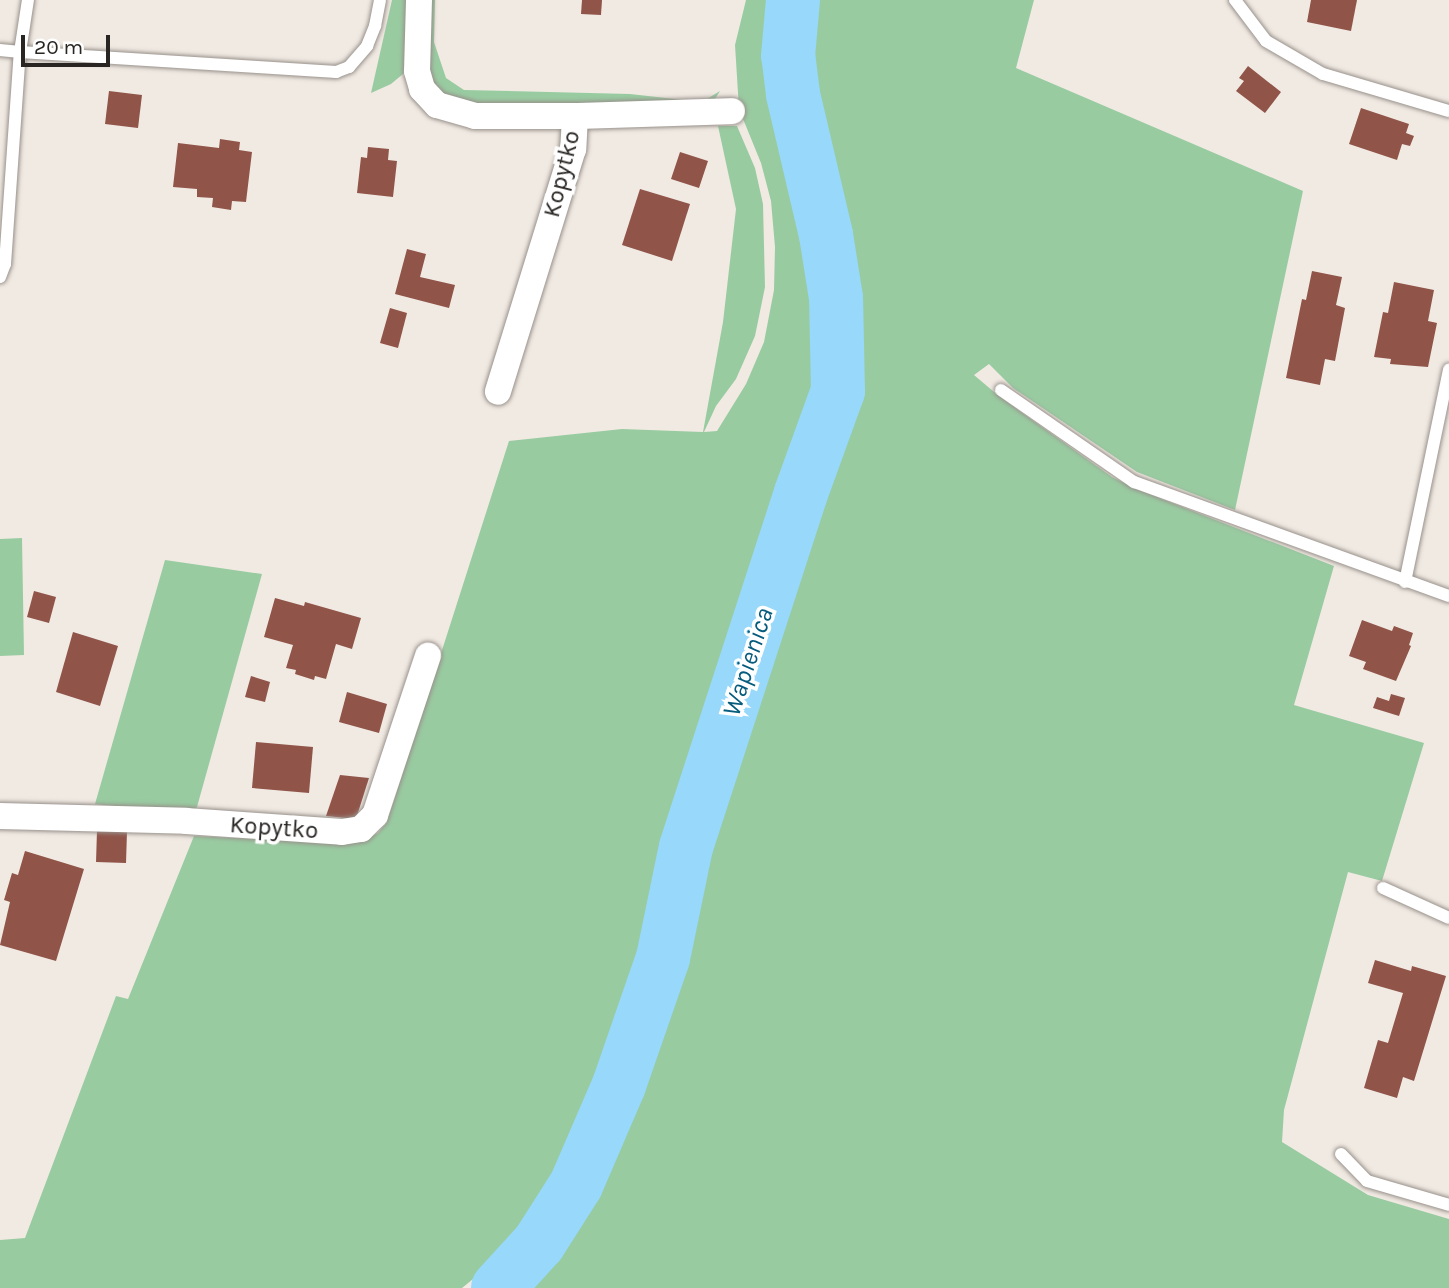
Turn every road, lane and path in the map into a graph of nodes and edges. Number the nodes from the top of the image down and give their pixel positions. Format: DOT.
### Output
graph roads {
  1 [pos="28,0"];
  2 [pos="380,0"];
  3 [pos="419,0"];
  4 [pos="1235,0"];
  5 [pos="0,50"];
  6 [pos="20,52"];
  7 [pos="732,111"];
  8 [pos="1449,111"];
  9 [pos="575,116"];
  10 [pos="0,277"];
  11 [pos="1449,369"];
  12 [pos="1001,390"];
  13 [pos="498,392"];
  14 [pos="1405,582"];
  15 [pos="1449,596"];
  16 [pos="428,656"];
  17 [pos="0,816"];
  18 [pos="1383,888"];
  19 [pos="1449,918"];
  20 [pos="1341,1154"];
  21 [pos="1449,1205"];
  1 -- 6 [label="lane"];
  2 -- 6 [label="lane"];
  3 -- 9 [label="street, Kopytko"];
  4 -- 8 [label="lane"];
  5 -- 6 [label="lane"];
  6 -- 10 [label="lane"];
  7 -- 9 [label="street"];
  9 -- 13 [label="street, Kopytko"];
  11 -- 14 [label="lane"];
  12 -- 14 [label="lane"];
  14 -- 15 [label="lane"];
  16 -- 17 [label="street, Kopytko"];
  18 -- 19 [label="lane"];
  20 -- 21 [label="lane"];
}
